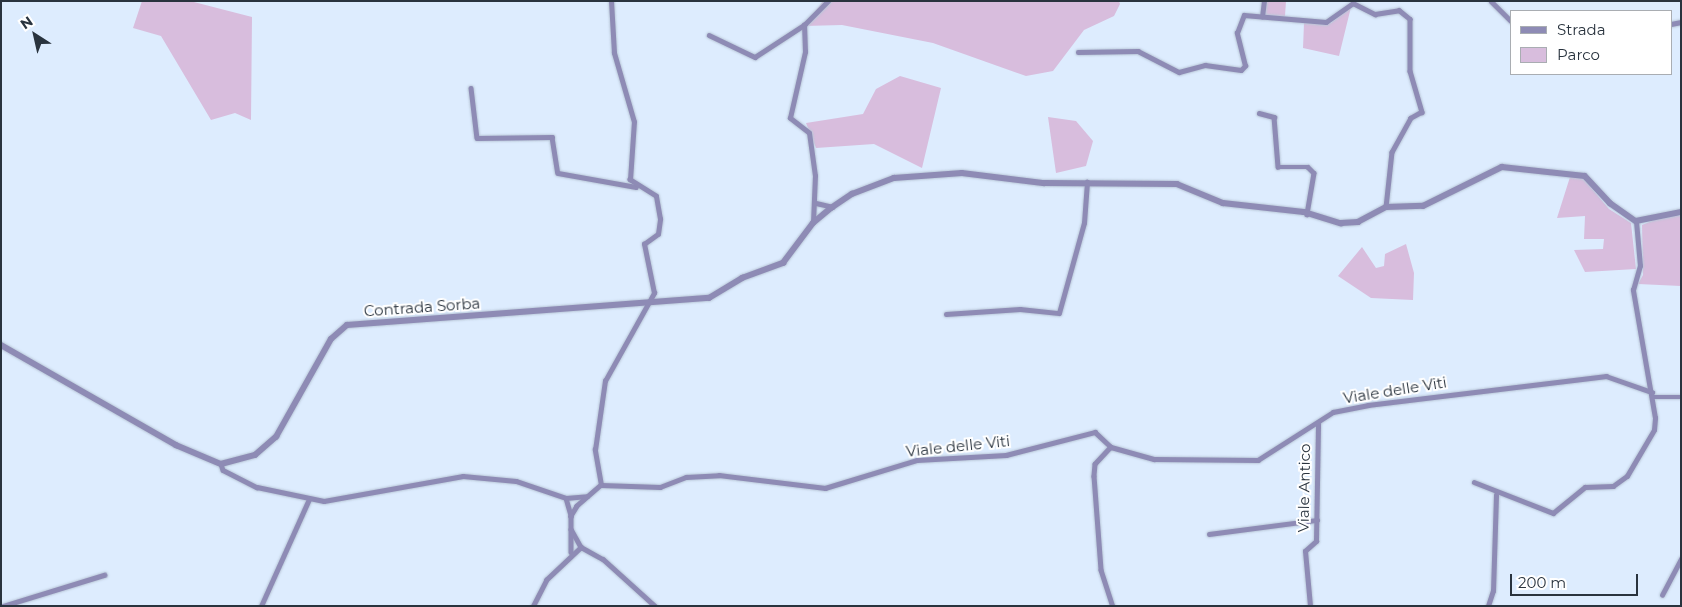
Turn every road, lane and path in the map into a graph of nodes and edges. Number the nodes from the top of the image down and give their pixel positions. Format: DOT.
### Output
graph roads {
  1 [pos="611,1"];
  2 [pos="828,1"];
  3 [pos="1264,1"];
  4 [pos="1491,1"];
  5 [pos="1262,17"];
  6 [pos="1510,20"];
  7 [pos="804,26"];
  8 [pos="709,35"];
  9 [pos="1078,52"];
  10 [pos="471,88"];
  11 [pos="1259,113"];
  12 [pos="1087,182"];
  13 [pos="636,187"];
  14 [pos="816,203"];
  15 [pos="833,207"];
  16 [pos="1386,207"];
  17 [pos="1681,212"];
  18 [pos="1308,214"];
  19 [pos="1636,221"];
  20 [pos="813,223"];
  21 [pos="647,306"];
  22 [pos="946,314"];
  23 [pos="1,345"];
  24 [pos="1652,394"];
  25 [pos="1681,397"];
  26 [pos="1318,424"];
  27 [pos="1111,447"];
  28 [pos="221,464"];
  29 [pos="1474,482"];
  30 [pos="601,485"];
  31 [pos="1496,495"];
  32 [pos="587,496"];
  33 [pos="309,498"];
  34 [pos="566,498"];
  35 [pos="571,516"];
  36 [pos="1317,520"];
  37 [pos="571,529"];
  38 [pos="1209,534"];
  39 [pos="581,547"];
  40 [pos="571,552"];
  41 [pos="1681,559"];
  42 [pos="104,575"];
  43 [pos="1662,595"];
  44 [pos="2,606"];
  45 [pos="261,606"];
  46 [pos="533,606"];
  47 [pos="655,606"];
  48 [pos="1113,606"];
  49 [pos="1310,606"];
  50 [pos="1488,606"];
  1 -- 13 [label="street"];
  2 -- 7 [label="street"];
  3 -- 5 [label="street"];
  4 -- 6 [label="street"];
  5 -- 9 [label="street"];
  5 -- 16 [label="street"];
  7 -- 8 [label="street"];
  7 -- 14 [label="street"];
  10 -- 13 [label="street"];
  11 -- 18 [label="street"];
  12 -- 15 [label="street, Contrada Sorba"];
  12 -- 18 [label="street, Contrada Sorba"];
  12 -- 22 [label="street"];
  13 -- 21 [label="street"];
  14 -- 15 [label="street"];
  14 -- 20 [label="street"];
  15 -- 20 [label="street, Contrada Sorba"];
  16 -- 18 [label="street, Contrada Sorba"];
  16 -- 19 [label="street"];
  17 -- 19 [label="street"];
  19 -- 24 [label="street"];
  20 -- 21 [label="street, Contrada Sorba"];
  21 -- 28 [label="street, Contrada Sorba"];
  21 -- 30 [label="street"];
  23 -- 28 [label="street"];
  24 -- 25 [label="street, Viale delle Viti"];
  24 -- 26 [label="street, Viale delle Viti"];
  24 -- 31 [label="street"];
  26 -- 27 [label="street, Viale delle Viti"];
  26 -- 36 [label="street, Viale Antico"];
  27 -- 30 [label="street, Viale delle Viti"];
  27 -- 48 [label="street"];
  28 -- 33 [label="street"];
  29 -- 31 [label="street"];
  30 -- 32 [label="street"];
  31 -- 50 [label="street"];
  32 -- 34 [label="street"];
  32 -- 35 [label="street"];
  33 -- 34 [label="street"];
  33 -- 45 [label="street"];
  34 -- 35 [label="street"];
  35 -- 37 [label="street"];
  36 -- 38 [label="street"];
  36 -- 49 [label="street, Viale Antico"];
  37 -- 39 [label="street"];
  37 -- 40 [label="street"];
  39 -- 40 [label="street"];
  39 -- 47 [label="street"];
  40 -- 46 [label="street"];
  41 -- 43 [label="street"];
  42 -- 44 [label="street"];
}
